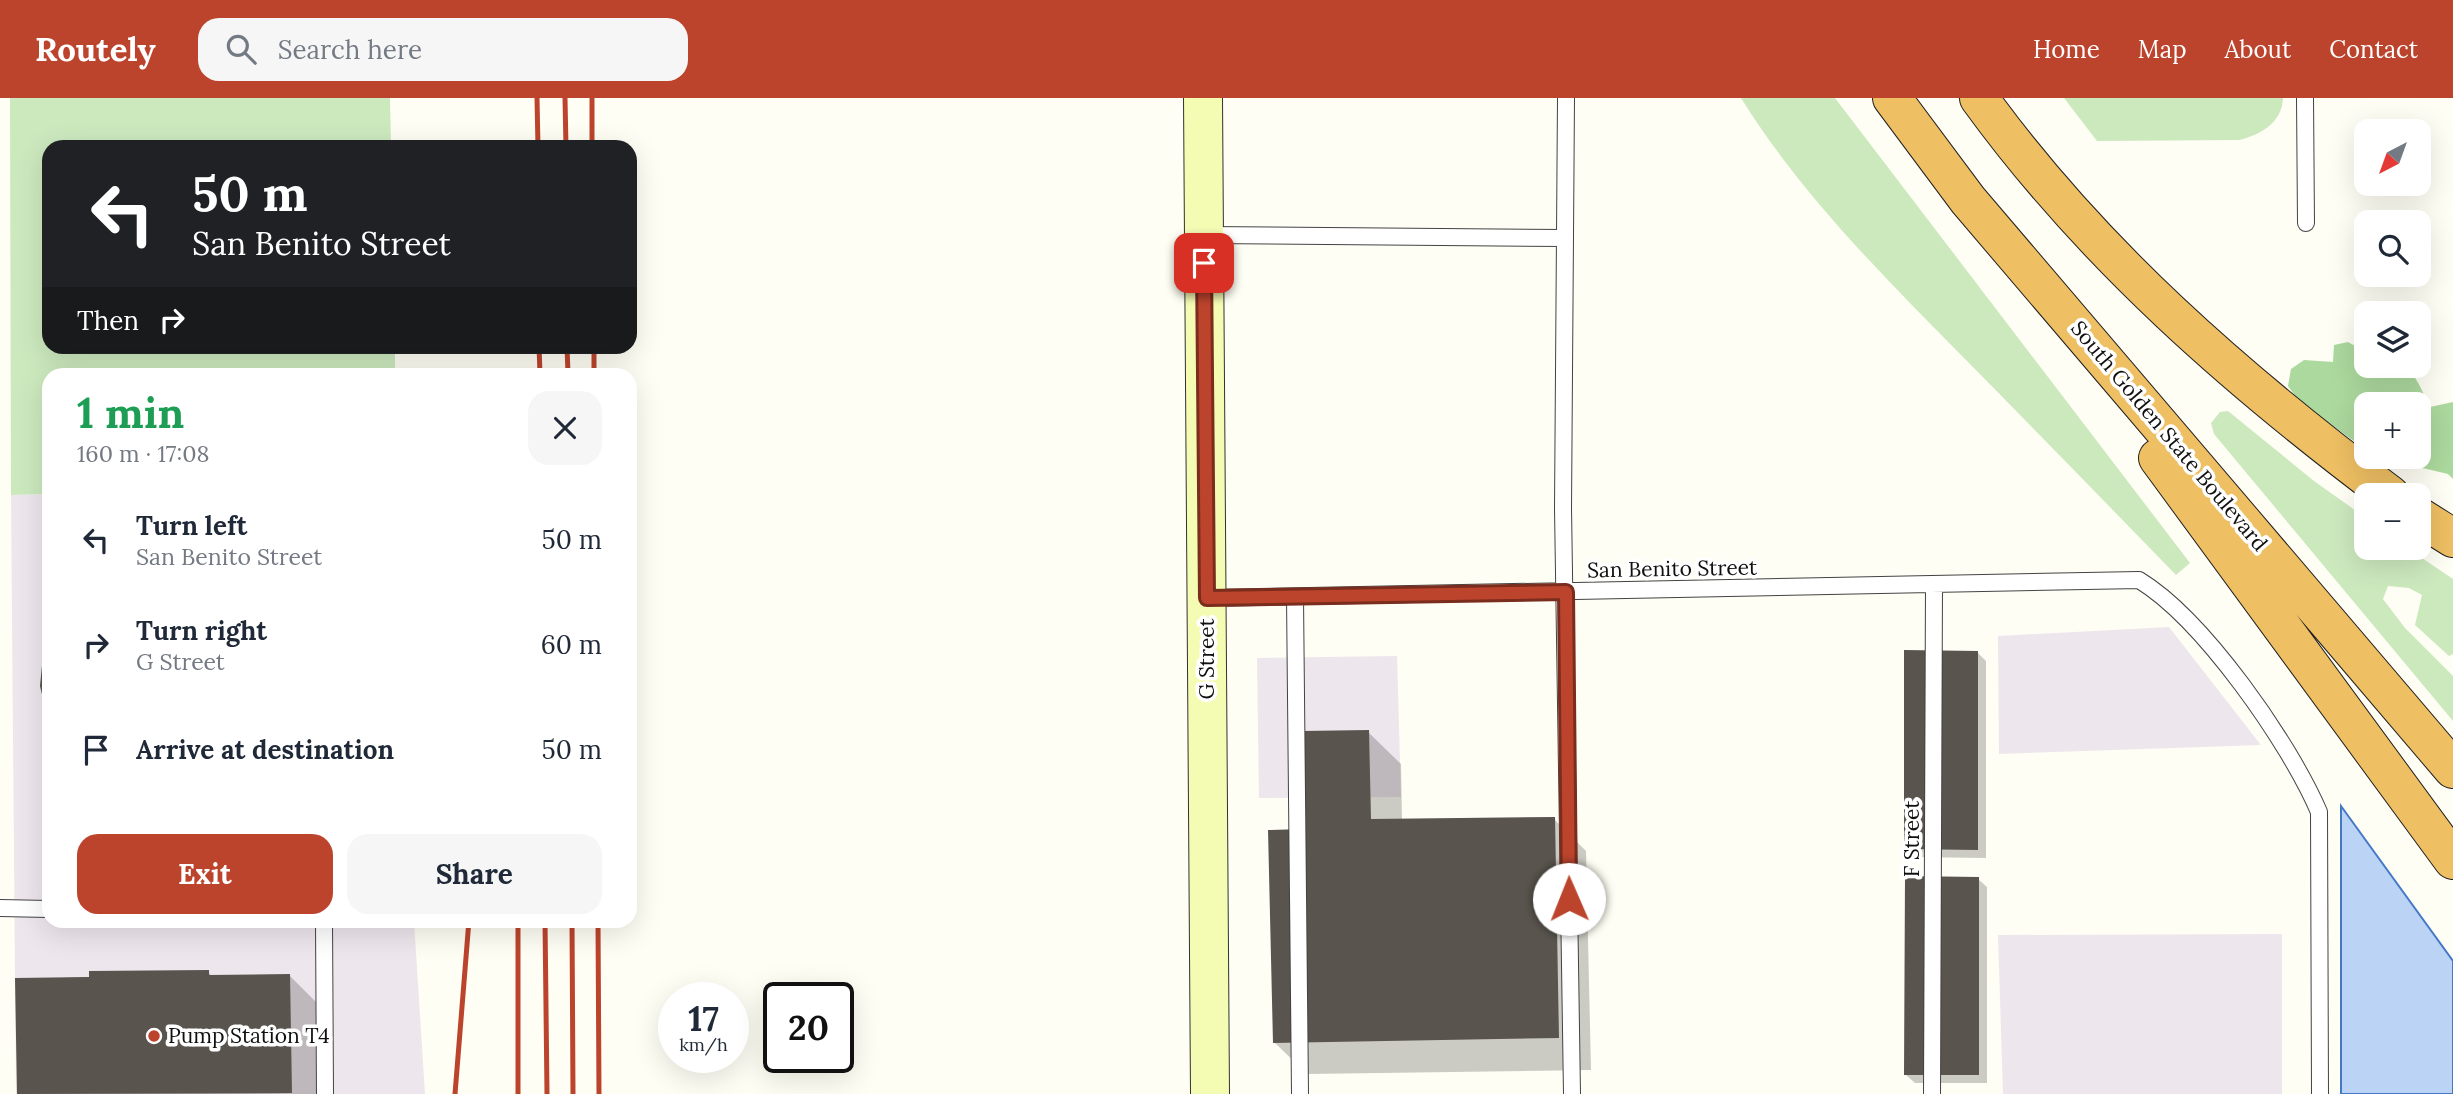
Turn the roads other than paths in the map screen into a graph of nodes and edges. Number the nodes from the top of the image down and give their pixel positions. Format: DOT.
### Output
graph roads {
  1 [pos="1203,98"];
  2 [pos="1566,98"];
  3 [pos="1892,98"];
  4 [pos="1979,98"];
  5 [pos="2305,98"];
  6 [pos="1968,200"];
  7 [pos="2306,223"];
  8 [pos="1204,235"];
  9 [pos="1566,238"];
  10 [pos="2374,483"];
  11 [pos="2431,524"];
  12 [pos="2453,538"];
  13 [pos="1934,584"];
  14 [pos="1566,592"];
  15 [pos="1295,597"];
  16 [pos="1207,598"];
  17 [pos="2453,769"];
  18 [pos="2453,860"];
  19 [pos="0,908"];
  20 [pos="42,909"];
  21 [pos="324,928"];
  22 [pos="325,1094"];
  23 [pos="1210,1094"];
  24 [pos="1300,1094"];
  25 [pos="1572,1094"];
  26 [pos="1932,1094"];
  27 [pos="2320,1094"];
  1 -- 8 [label="street, G Street"];
  2 -- 9 [label="lane"];
  3 -- 6 [label="highway, South Golden State Boulevard"];
  4 -- 10 [label="highway"];
  5 -- 7 [label="lane"];
  6 -- 17 [label="highway, South Golden State Boulevard"];
  6 -- 18 [label="highway"];
  8 -- 9 [label="lane"];
  8 -- 16 [label="street, G Street"];
  9 -- 14 [label="lane"];
  11 -- 12 [label="highway"];
  13 -- 14 [label="lane, San Benito Street"];
  13 -- 26 [label="lane, F Street"];
  13 -- 27 [label="lane, San Benito Street"];
  14 -- 15 [label="lane, San Benito Street"];
  14 -- 25 [label="lane"];
  15 -- 16 [label="lane, San Benito Street"];
  15 -- 24 [label="lane"];
  16 -- 23 [label="street, G Street"];
  19 -- 20 [label="lane"];
  21 -- 22 [label="lane"];
}
